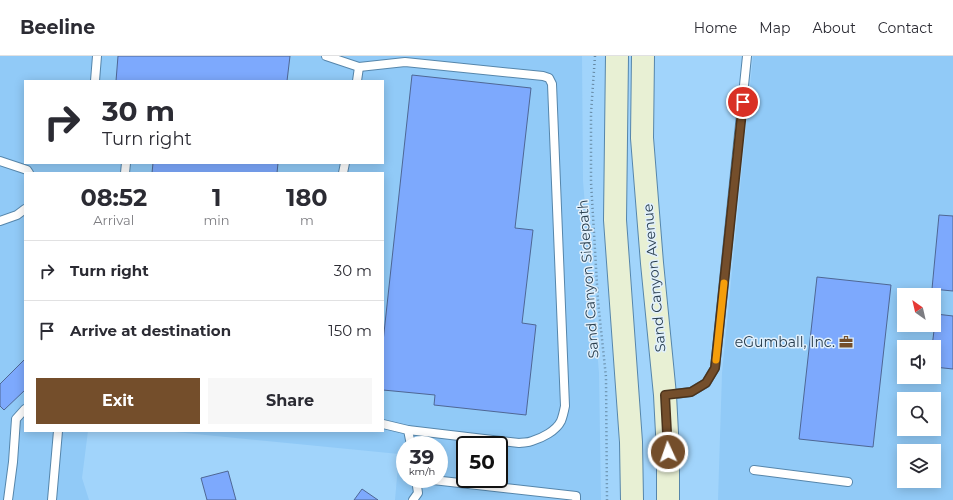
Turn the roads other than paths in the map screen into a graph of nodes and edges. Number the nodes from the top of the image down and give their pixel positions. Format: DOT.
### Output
graph roads {
  1 [pos="97,56"];
  2 [pos="326,56"];
  3 [pos="617,56"];
  4 [pos="643,56"];
  5 [pos="747,56"];
  6 [pos="359,67"];
  7 [pos="95,80"];
  8 [pos="357,80"];
  9 [pos="0,161"];
  10 [pos="28,172"];
  11 [pos="24,211"];
  12 [pos="0,221"];
  13 [pos="665,395"];
  14 [pos="24,410"];
  15 [pos="384,424"];
  16 [pos="408,430"];
  17 [pos="58,432"];
  18 [pos="409,436"];
  19 [pos="754,470"];
  20 [pos="448,482"];
  21 [pos="848,482"];
  22 [pos="417,488"];
  23 [pos="8,500"];
  24 [pos="52,500"];
  25 [pos="413,500"];
  26 [pos="576,500"];
  27 [pos="632,500"];
  28 [pos="668,500"];
  1 -- 7 [label="lane"];
  2 -- 6 [label="lane"];
  3 -- 27 [label="main road"];
  4 -- 13 [label="main road, Sand Canyon Avenue"];
  5 -- 13 [label="lane"];
  6 -- 8 [label="lane"];
  6 -- 16 [label="lane"];
  9 -- 10 [label="lane"];
  11 -- 12 [label="lane"];
  13 -- 28 [label="main road, Sand Canyon Avenue"];
  14 -- 23 [label="lane"];
  15 -- 16 [label="lane"];
  16 -- 18 [label="lane"];
  17 -- 24 [label="lane"];
  19 -- 21 [label="lane"];
  20 -- 26 [label="lane"];
  22 -- 25 [label="lane"];
}
